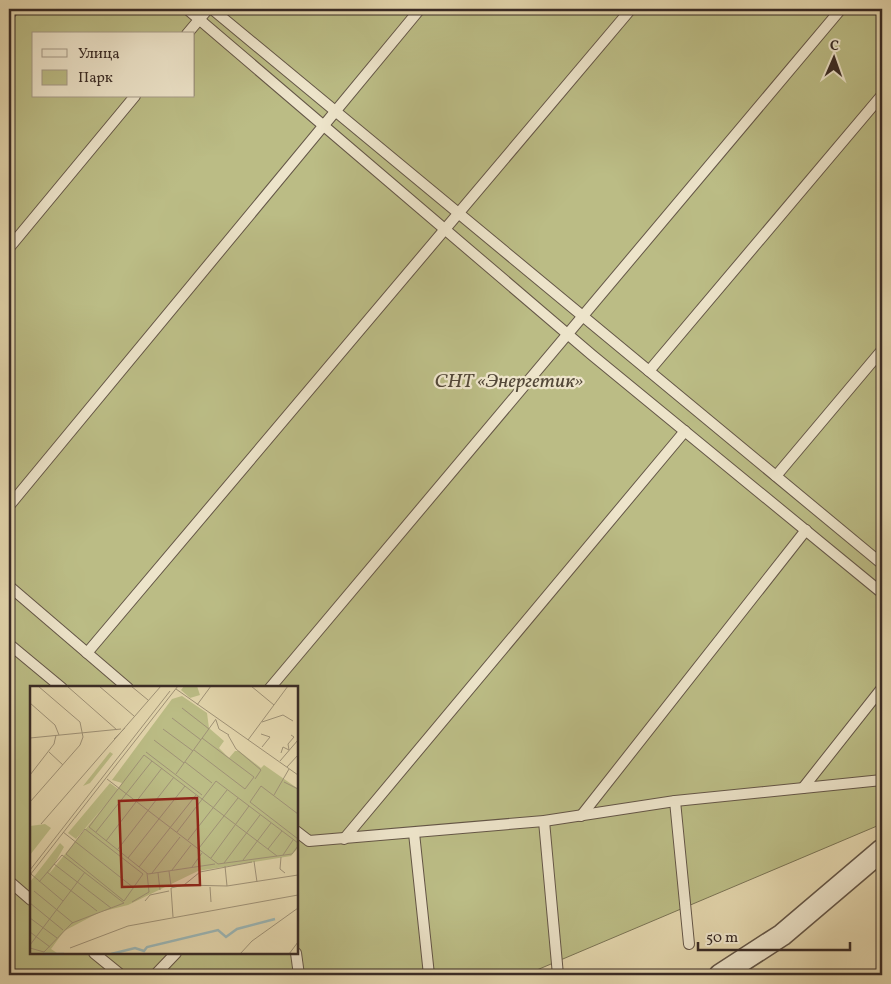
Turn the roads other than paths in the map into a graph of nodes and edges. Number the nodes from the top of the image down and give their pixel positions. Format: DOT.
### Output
graph roads {
  1 [pos="14,9"];
  2 [pos="187,9"];
  3 [pos="208,9"];
  4 [pos="212,9"];
  5 [pos="420,9"];
  6 [pos="631,9"];
  7 [pos="841,9"];
  8 [pos="9,14"];
  9 [pos="199,19"];
  10 [pos="189,32"];
  11 [pos="882,95"];
  12 [pos="133,98"];
  13 [pos="336,111"];
  14 [pos="324,126"];
  15 [pos="459,214"];
  16 [pos="446,230"];
  17 [pos="9,248"];
  18 [pos="583,316"];
  19 [pos="568,334"];
  20 [pos="882,350"];
  21 [pos="649,371"];
  22 [pos="685,431"];
  23 [pos="776,476"];
  24 [pos="9,506"];
  25 [pos="806,530"];
  26 [pos="882,564"];
  27 [pos="9,586"];
  28 [pos="882,593"];
  29 [pos="9,644"];
  30 [pos="88,653"];
  31 [pos="60,686"];
  32 [pos="126,686"];
  33 [pos="272,686"];
  34 [pos="882,688"];
  35 [pos="882,780"];
  36 [pos="803,788"];
  37 [pos="675,801"];
  38 [pos="581,816"];
  39 [pos="544,822"];
  40 [pos="414,832"];
  41 [pos="298,833"];
  42 [pos="344,838"];
  43 [pos="882,850"];
  44 [pos="9,881"];
  45 [pos="30,899"];
  46 [pos="689,944"];
  47 [pos="95,954"];
  48 [pos="175,954"];
  49 [pos="296,954"];
  50 [pos="121,975"];
  51 [pos="155,975"];
  52 [pos="299,975"];
  53 [pos="429,975"];
  54 [pos="558,975"];
  55 [pos="720,975"];
  1 -- 8 [label="lane"];
  2 -- 9 [label="lane"];
  3 -- 9 [label="lane"];
  4 -- 13 [label="lane"];
  5 -- 13 [label="lane"];
  6 -- 15 [label="lane"];
  7 -- 18 [label="lane"];
  9 -- 10 [label="lane"];
  9 -- 14 [label="lane"];
  11 -- 21 [label="lane"];
  12 -- 17 [label="lane"];
  13 -- 14 [label="lane"];
  13 -- 15 [label="lane"];
  14 -- 16 [label="lane"];
  14 -- 24 [label="lane"];
  15 -- 16 [label="lane"];
  15 -- 18 [label="lane"];
  16 -- 19 [label="lane"];
  16 -- 30 [label="lane"];
  18 -- 19 [label="lane"];
  18 -- 21 [label="lane"];
  19 -- 22 [label="lane"];
  19 -- 33 [label="lane"];
  20 -- 23 [label="lane"];
  21 -- 23 [label="lane"];
  22 -- 25 [label="lane"];
  22 -- 42 [label="lane"];
  23 -- 26 [label="lane"];
  25 -- 28 [label="lane"];
  25 -- 38 [label="lane"];
  27 -- 30 [label="lane"];
  29 -- 31 [label="lane"];
  30 -- 32 [label="lane"];
  34 -- 36 [label="lane"];
  35 -- 36 [label="lane"];
  36 -- 37 [label="lane"];
  37 -- 38 [label="lane"];
  37 -- 46 [label="lane"];
  38 -- 39 [label="lane"];
  39 -- 40 [label="lane"];
  39 -- 54 [label="lane"];
  40 -- 42 [label="lane"];
  40 -- 53 [label="lane"];
  41 -- 42 [label="lane"];
  43 -- 55 [label="street"];
  44 -- 45 [label="lane"];
  47 -- 50 [label="lane"];
  48 -- 51 [label="lane"];
  49 -- 52 [label="lane"];
}
